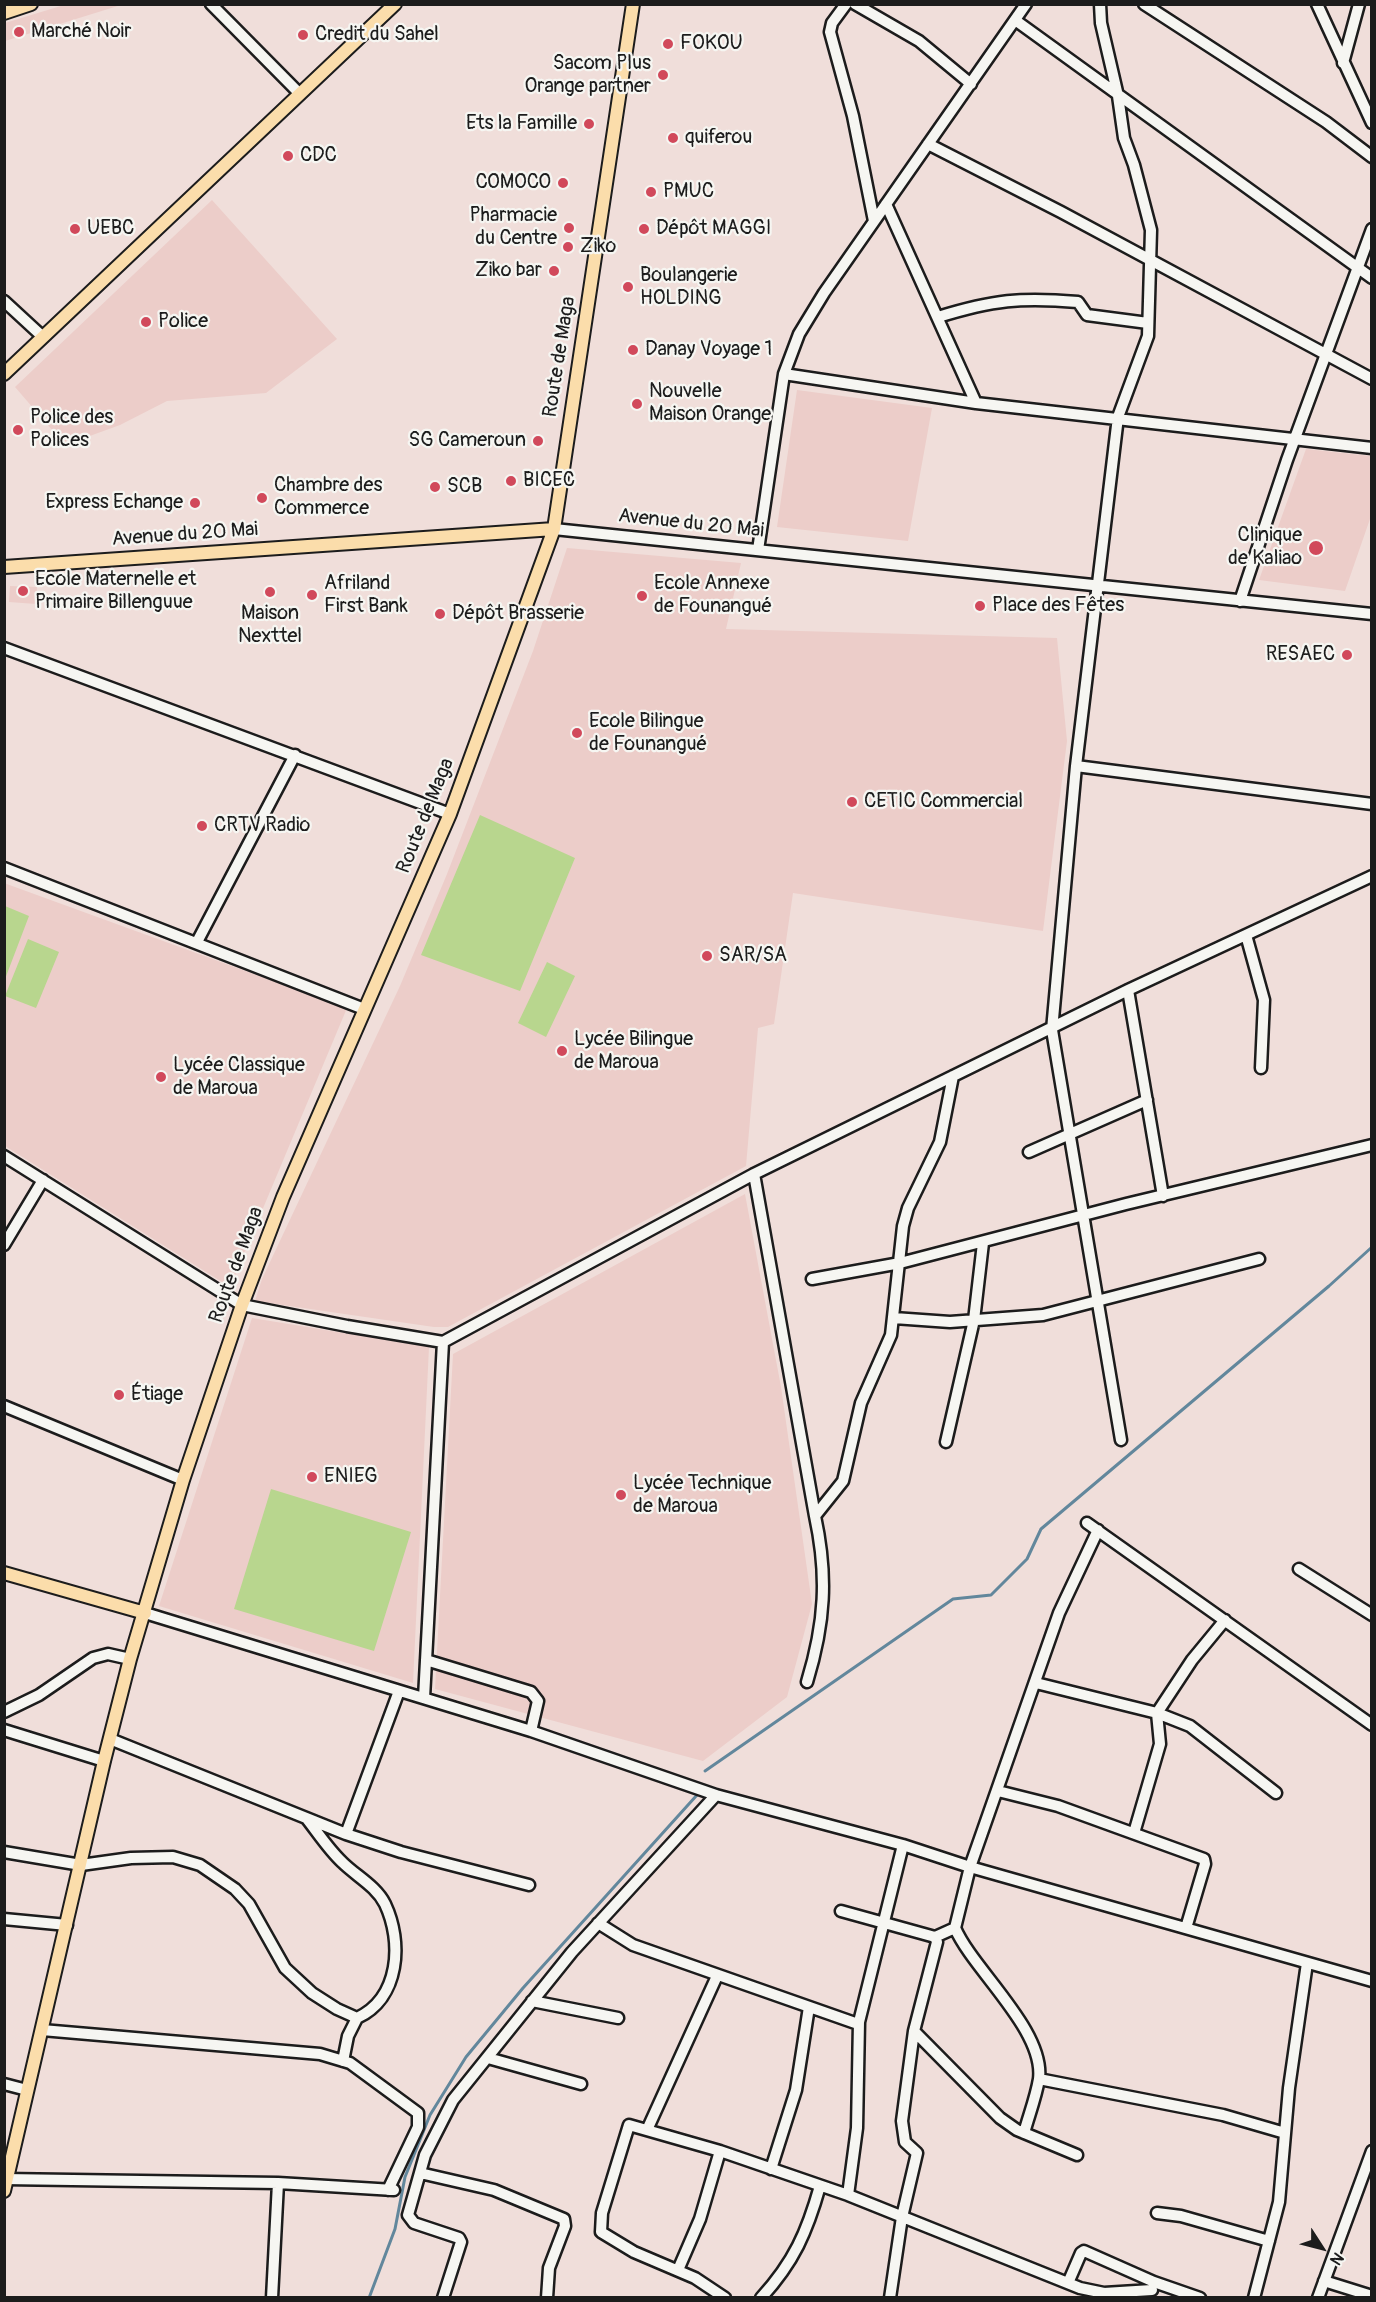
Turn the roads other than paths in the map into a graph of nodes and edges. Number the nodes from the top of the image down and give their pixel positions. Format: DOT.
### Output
graph roads {
  1 [pos="31,4"];
  2 [pos="211,4"];
  3 [pos="395,4"];
  4 [pos="633,4"];
  5 [pos="846,4"];
  6 [pos="855,4"];
  7 [pos="1026,4"];
  8 [pos="1100,4"];
  9 [pos="1144,4"];
  10 [pos="1317,4"];
  11 [pos="1359,4"];
  12 [pos="4,12"];
  13 [pos="1015,20"];
  14 [pos="1343,63"];
  15 [pos="971,84"];
  16 [pos="300,94"];
  17 [pos="1118,96"];
  18 [pos="1371,123"];
  19 [pos="928,144"];
  20 [pos="1371,157"];
  21 [pos="886,204"];
  22 [pos="874,221"];
  23 [pos="1371,229"];
  24 [pos="1150,259"];
  25 [pos="1357,268"];
  26 [pos="1371,278"];
  27 [pos="4,301"];
  28 [pos="938,317"];
  29 [pos="1148,322"];
  30 [pos="44,337"];
  31 [pos="1326,355"];
  32 [pos="4,374"];
  33 [pos="784,374"];
  34 [pos="1371,379"];
  35 [pos="976,403"];
  36 [pos="1118,417"];
  37 [pos="1294,440"];
  38 [pos="1371,448"];
  39 [pos="554,529"];
  40 [pos="758,550"];
  41 [pos="4,567"];
  42 [pos="1098,585"];
  43 [pos="1240,600"];
  44 [pos="1371,614"];
  45 [pos="4,648"];
  46 [pos="295,755"];
  47 [pos="1076,766"];
  48 [pos="1371,804"];
  49 [pos="450,814"];
  50 [pos="4,868"];
  51 [pos="1371,875"];
  52 [pos="1246,935"];
  53 [pos="197,942"];
  54 [pos="1128,990"];
  55 [pos="364,1009"];
  56 [pos="1052,1030"];
  57 [pos="1261,1068"];
  58 [pos="954,1076"];
  59 [pos="1148,1100"];
  60 [pos="1068,1134"];
  61 [pos="1371,1145"];
  62 [pos="1029,1152"];
  63 [pos="4,1156"];
  64 [pos="754,1174"];
  65 [pos="43,1180"];
  66 [pos="1163,1196"];
  67 [pos="1082,1218"];
  68 [pos="5,1243"];
  69 [pos="982,1243"];
  70 [pos="1259,1259"];
  71 [pos="900,1263"];
  72 [pos="812,1279"];
  73 [pos="1096,1302"];
  74 [pos="242,1305"];
  75 [pos="894,1318"];
  76 [pos="974,1320"];
  77 [pos="442,1342"];
  78 [pos="4,1406"];
  79 [pos="1120,1440"];
  80 [pos="946,1442"];
  81 [pos="183,1480"];
  82 [pos="815,1516"];
  83 [pos="1087,1522"];
  84 [pos="1098,1530"];
  85 [pos="1299,1569"];
  86 [pos="4,1573"];
  87 [pos="144,1613"];
  88 [pos="1371,1615"];
  89 [pos="1225,1620"];
  90 [pos="130,1659"];
  91 [pos="426,1660"];
  92 [pos="807,1682"];
  93 [pos="1036,1683"];
  94 [pos="399,1691"];
  95 [pos="424,1698"];
  96 [pos="4,1712"];
  97 [pos="1157,1713"];
  98 [pos="1371,1725"];
  99 [pos="4,1730"];
  100 [pos="531,1731"];
  101 [pos="110,1739"];
  102 [pos="104,1761"];
  103 [pos="998,1791"];
  104 [pos="1276,1793"];
  105 [pos="716,1795"];
  106 [pos="306,1818"];
  107 [pos="1134,1833"];
  108 [pos="346,1834"];
  109 [pos="903,1845"];
  110 [pos="4,1852"];
  111 [pos="81,1865"];
  112 [pos="970,1867"];
  113 [pos="530,1885"];
  114 [pos="841,1911"];
  115 [pos="4,1920"];
  116 [pos="598,1923"];
  117 [pos="67,1925"];
  118 [pos="884,1925"];
  119 [pos="955,1928"];
  120 [pos="1185,1928"];
  121 [pos="936,1937"];
  122 [pos="1307,1963"];
  123 [pos="717,1976"];
  124 [pos="1371,1981"];
  125 [pos="532,2001"];
  126 [pos="809,2007"];
  127 [pos="357,2018"];
  128 [pos="618,2018"];
  129 [pos="858,2024"];
  130 [pos="42,2030"];
  131 [pos="914,2031"];
  132 [pos="488,2058"];
  133 [pos="343,2061"];
  134 [pos="1039,2079"];
  135 [pos="4,2084"];
  136 [pos="581,2084"];
  137 [pos="27,2090"];
  138 [pos="647,2130"];
  139 [pos="1024,2133"];
  140 [pos="1285,2133"];
  141 [pos="720,2151"];
  142 [pos="1371,2151"];
  143 [pos="1077,2156"];
  144 [pos="771,2169"];
  145 [pos="420,2174"];
  146 [pos="5,2182"];
  147 [pos="278,2183"];
  148 [pos="820,2186"];
  149 [pos="848,2195"];
  150 [pos="1157,2213"];
  151 [pos="902,2217"];
  152 [pos="1269,2241"];
  153 [pos="678,2270"];
  154 [pos="1324,2280"];
  155 [pos="1068,2283"];
  156 [pos="1152,2290"];
  157 [pos="1371,2296"];
  158 [pos="273,2298"];
  159 [pos="443,2298"];
  160 [pos="547,2298"];
  161 [pos="725,2298"];
  162 [pos="761,2298"];
  163 [pos="890,2298"];
  164 [pos="1200,2298"];
  165 [pos="1254,2298"];
  166 [pos="1318,2298"];
  1 -- 12 [label="main road"];
  2 -- 16 [label="street"];
  3 -- 16 [label="main road"];
  4 -- 39 [label="main road, Route de Maga"];
  5 -- 22 [label="street"];
  6 -- 15 [label="street"];
  7 -- 13 [label="street"];
  8 -- 17 [label="street"];
  9 -- 20 [label="street"];
  10 -- 14 [label="street"];
  11 -- 14 [label="street"];
  13 -- 15 [label="street"];
  13 -- 17 [label="street"];
  14 -- 18 [label="street"];
  15 -- 19 [label="street"];
  16 -- 30 [label="main road"];
  17 -- 24 [label="street"];
  17 -- 25 [label="street"];
  19 -- 21 [label="street"];
  19 -- 24 [label="street"];
  21 -- 22 [label="street"];
  21 -- 28 [label="street"];
  22 -- 33 [label="street"];
  23 -- 25 [label="street"];
  24 -- 29 [label="street"];
  24 -- 31 [label="street"];
  25 -- 26 [label="street"];
  25 -- 31 [label="street"];
  27 -- 30 [label="street"];
  28 -- 29 [label="street"];
  28 -- 35 [label="street"];
  29 -- 36 [label="street"];
  30 -- 32 [label="main road"];
  31 -- 34 [label="street"];
  31 -- 37 [label="street"];
  33 -- 35 [label="street"];
  33 -- 40 [label="street"];
  35 -- 36 [label="street"];
  36 -- 37 [label="street"];
  36 -- 42 [label="street"];
  37 -- 38 [label="street"];
  37 -- 43 [label="street"];
  39 -- 40 [label="street, Avenue du 20 Mai"];
  39 -- 41 [label="main road, Avenue du 20 Mai"];
  39 -- 49 [label="main road, Route de Maga"];
  40 -- 42 [label="street, Avenue du 20 Mai"];
  42 -- 43 [label="street, Avenue du 20 Mai"];
  42 -- 47 [label="street"];
  43 -- 44 [label="street, Avenue du 20 Mai"];
  45 -- 46 [label="street"];
  46 -- 49 [label="street"];
  46 -- 53 [label="street"];
  47 -- 48 [label="street"];
  47 -- 56 [label="street"];
  49 -- 55 [label="main road, Route de Maga"];
  50 -- 53 [label="street"];
  51 -- 52 [label="street"];
  52 -- 54 [label="street"];
  52 -- 57 [label="street"];
  53 -- 55 [label="street"];
  54 -- 56 [label="street"];
  54 -- 59 [label="street"];
  55 -- 74 [label="main road, Route de Maga"];
  56 -- 58 [label="street"];
  56 -- 60 [label="street"];
  58 -- 64 [label="street"];
  58 -- 71 [label="street"];
  59 -- 60 [label="street"];
  59 -- 66 [label="street"];
  60 -- 62 [label="street"];
  60 -- 67 [label="street"];
  61 -- 66 [label="street"];
  63 -- 65 [label="street"];
  64 -- 77 [label="street"];
  64 -- 82 [label="street"];
  65 -- 68 [label="street"];
  65 -- 74 [label="street"];
  66 -- 67 [label="street"];
  67 -- 69 [label="street"];
  67 -- 73 [label="street"];
  69 -- 71 [label="street"];
  69 -- 76 [label="street"];
  70 -- 73 [label="street"];
  71 -- 72 [label="street"];
  71 -- 75 [label="street"];
  73 -- 76 [label="street"];
  73 -- 79 [label="street"];
  74 -- 77 [label="street"];
  74 -- 81 [label="main road, Route de Maga"];
  75 -- 76 [label="street"];
  75 -- 82 [label="street"];
  76 -- 80 [label="street"];
  77 -- 91 [label="street"];
  78 -- 81 [label="street"];
  81 -- 87 [label="main road, Route de Maga"];
  82 -- 92 [label="street"];
  83 -- 84 [label="street"];
  84 -- 89 [label="street"];
  84 -- 93 [label="street"];
  85 -- 88 [label="street"];
  86 -- 87 [label="main road"];
  87 -- 90 [label="main road, Route de Maga"];
  87 -- 94 [label="street"];
  89 -- 97 [label="street"];
  89 -- 98 [label="street"];
  90 -- 96 [label="street"];
  90 -- 101 [label="main road, Route de Maga"];
  91 -- 95 [label="street"];
  91 -- 100 [label="street"];
  93 -- 97 [label="street"];
  93 -- 103 [label="street"];
  94 -- 95 [label="street"];
  94 -- 108 [label="street"];
  95 -- 100 [label="street"];
  97 -- 104 [label="street"];
  97 -- 107 [label="street"];
  99 -- 102 [label="street"];
  100 -- 105 [label="street"];
  101 -- 102 [label="main road, Route de Maga"];
  101 -- 106 [label="street"];
  102 -- 111 [label="main road, Route de Maga"];
  103 -- 107 [label="street"];
  103 -- 112 [label="street"];
  105 -- 109 [label="street"];
  105 -- 116 [label="street"];
  106 -- 108 [label="street"];
  106 -- 127 [label="street"];
  107 -- 120 [label="street"];
  108 -- 113 [label="street"];
  109 -- 112 [label="street"];
  109 -- 118 [label="street"];
  110 -- 111 [label="street"];
  111 -- 117 [label="main road, Route de Maga"];
  111 -- 127 [label="street"];
  112 -- 119 [label="street"];
  112 -- 120 [label="street"];
  114 -- 118 [label="street"];
  115 -- 117 [label="street"];
  116 -- 123 [label="street"];
  116 -- 125 [label="street"];
  117 -- 130 [label="main road, Route de Maga"];
  118 -- 121 [label="street"];
  118 -- 129 [label="street"];
  119 -- 121 [label="street"];
  119 -- 134 [label="street"];
  120 -- 122 [label="street"];
  121 -- 131 [label="street"];
  122 -- 124 [label="street"];
  122 -- 140 [label="street"];
  123 -- 126 [label="street"];
  123 -- 138 [label="street"];
  125 -- 128 [label="street"];
  125 -- 132 [label="street"];
  126 -- 129 [label="street"];
  126 -- 144 [label="street"];
  127 -- 133 [label="street"];
  129 -- 149 [label="street"];
  130 -- 133 [label="street"];
  130 -- 137 [label="main road, Route de Maga"];
  131 -- 139 [label="street"];
  131 -- 151 [label="street"];
  132 -- 136 [label="street"];
  132 -- 145 [label="street"];
  133 -- 147 [label="street"];
  134 -- 139 [label="street"];
  134 -- 140 [label="street"];
  135 -- 137 [label="street"];
  137 -- 146 [label="main road, Route de Maga"];
  138 -- 141 [label="street"];
  138 -- 153 [label="street"];
  139 -- 143 [label="street"];
  140 -- 152 [label="street"];
  141 -- 144 [label="street"];
  141 -- 153 [label="street"];
  142 -- 154 [label="street"];
  144 -- 148 [label="street"];
  145 -- 159 [label="street"];
  145 -- 160 [label="street"];
  146 -- 147 [label="street"];
  147 -- 158 [label="street"];
  148 -- 149 [label="street"];
  148 -- 162 [label="street"];
  149 -- 151 [label="street"];
  150 -- 152 [label="street"];
  151 -- 155 [label="street"];
  151 -- 163 [label="street"];
  152 -- 165 [label="street"];
  153 -- 161 [label="street"];
  154 -- 157 [label="street"];
  154 -- 166 [label="street"];
  155 -- 156 [label="street"];
  155 -- 156 [label="street"];
  156 -- 164 [label="street"];
}
